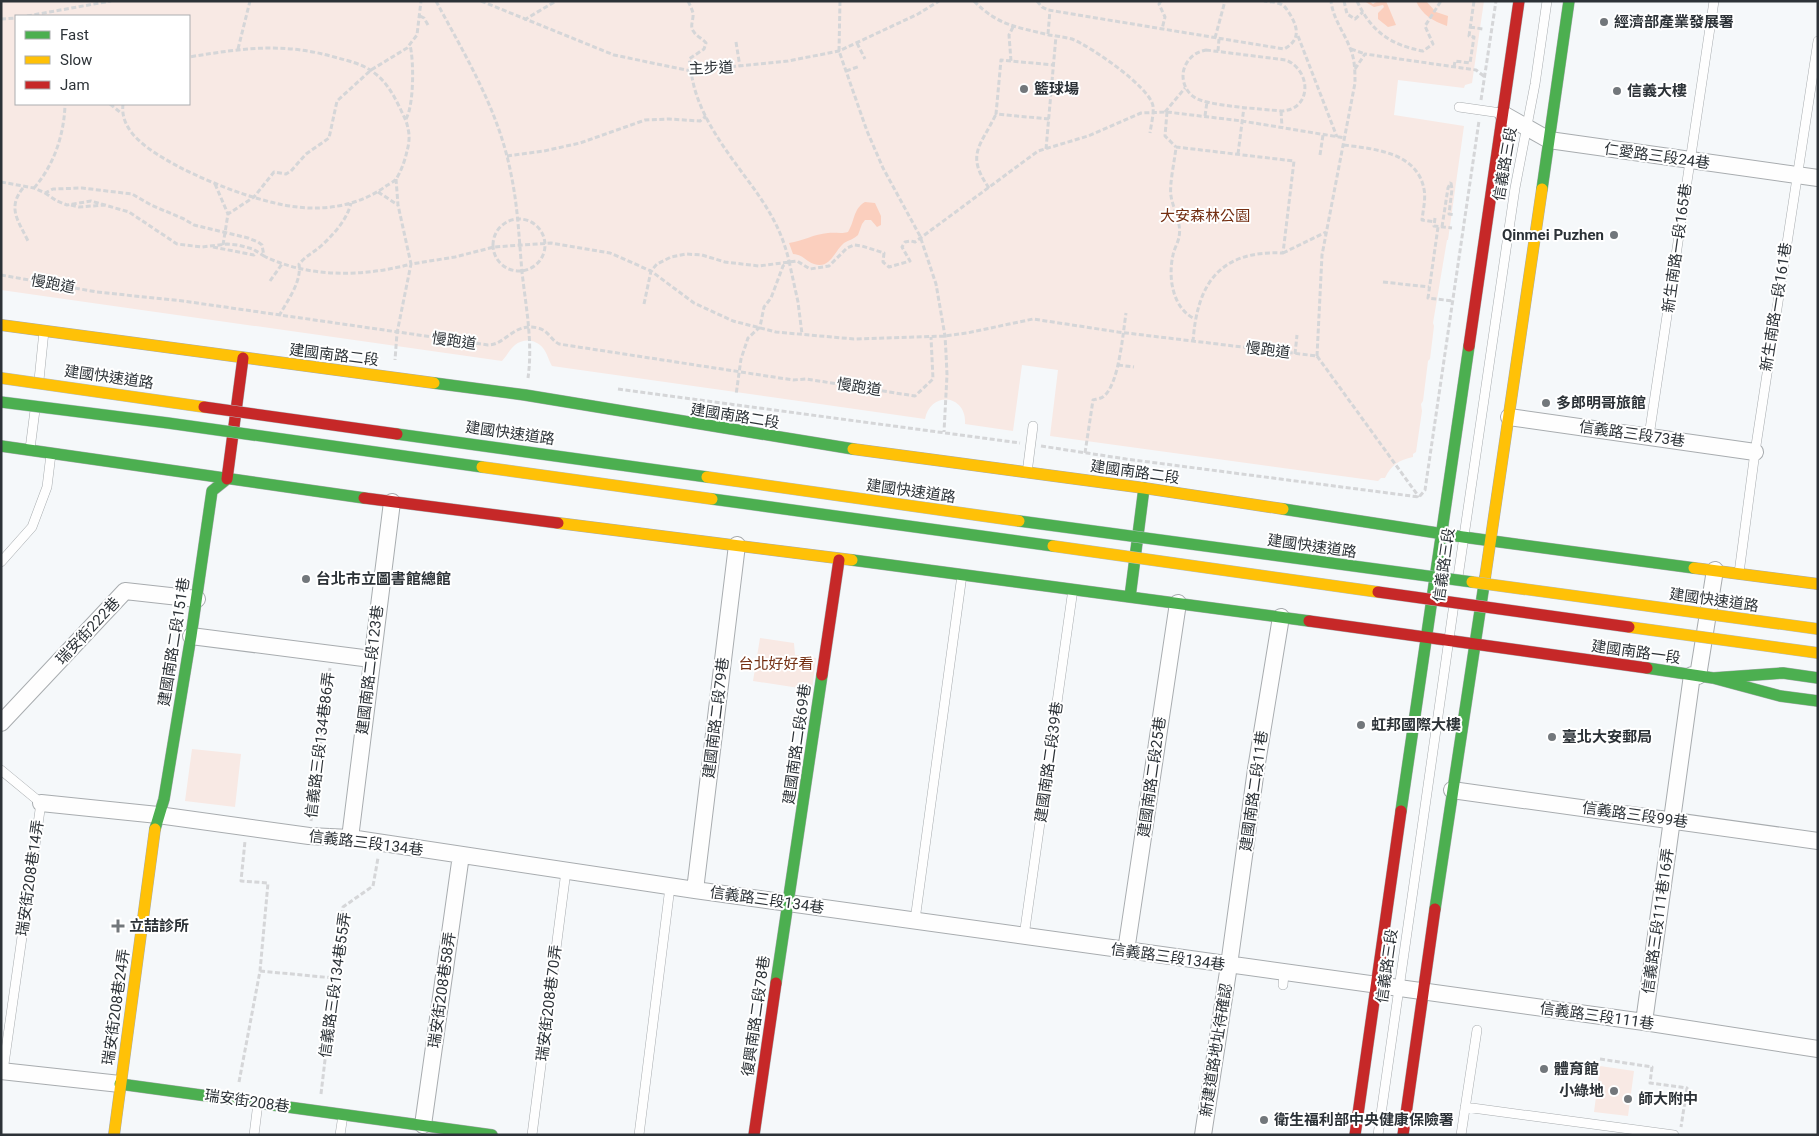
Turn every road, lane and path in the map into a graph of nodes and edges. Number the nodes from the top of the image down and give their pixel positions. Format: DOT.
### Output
graph roads {
  1 [pos="111,1"];
  2 [pos="250,1"];
  3 [pos="421,1"];
  4 [pos="436,1"];
  5 [pos="481,1"];
  6 [pos="556,1"];
  7 [pos="688,1"];
  8 [pos="931,1"];
  9 [pos="939,1"];
  10 [pos="974,1"];
  11 [pos="1037,1"];
  12 [pos="1161,1"];
  13 [pos="1226,1"];
  14 [pos="1264,1"];
  15 [pos="1284,1"];
  16 [pos="1331,1"];
  17 [pos="1344,1"];
  18 [pos="1357,1"];
  19 [pos="1441,1"];
  20 [pos="1474,1"];
  21 [pos="1496,1"];
  22 [pos="1520,1"];
  23 [pos="1547,1"];
  24 [pos="1569,1"];
  25 [pos="1714,1"];
  26 [pos="840,2"];
  27 [pos="1284,6"];
  28 [pos="925,10"];
  29 [pos="1050,10"];
  30 [pos="1363,12"];
  31 [pos="50,15"];
  32 [pos="420,16"];
  33 [pos="15,18"];
  34 [pos="1,19"];
  35 [pos="524,20"];
  36 [pos="428,25"];
  37 [pos="1013,27"];
  38 [pos="1470,27"];
  39 [pos="1482,29"];
  40 [pos="1162,30"];
  41 [pos="1048,34"];
  42 [pos="1298,35"];
  43 [pos="1056,36"];
  44 [pos="1217,39"];
  45 [pos="1818,41"];
  46 [pos="736,42"];
  47 [pos="857,43"];
  48 [pos="410,44"];
  49 [pos="238,49"];
  50 [pos="1351,49"];
  51 [pos="839,51"];
  52 [pos="1218,51"];
  53 [pos="1365,54"];
  54 [pos="190,57"];
  55 [pos="865,59"];
  56 [pos="1011,61"];
  57 [pos="1054,65"];
  58 [pos="860,66"];
  59 [pos="740,67"];
  60 [pos="1454,67"];
  61 [pos="371,70"];
  62 [pos="1355,70"];
  63 [pos="692,71"];
  64 [pos="846,71"];
  65 [pos="1312,71"];
  66 [pos="1303,74"];
  67 [pos="1485,77"];
  68 [pos="1185,88"];
  69 [pos="1207,102"];
  70 [pos="64,105"];
  71 [pos="111,105"];
  72 [pos="123,105"];
  73 [pos="1244,107"];
  74 [pos="1459,107"];
  75 [pos="1480,110"];
  76 [pos="1282,111"];
  77 [pos="1152,112"];
  78 [pos="1166,112"];
  79 [pos="122,114"];
  80 [pos="996,114"];
  81 [pos="1503,114"];
  82 [pos="706,116"];
  83 [pos="1205,116"];
  84 [pos="1049,119"];
  85 [pos="405,120"];
  86 [pos="1242,120"];
  87 [pos="1282,127"];
  88 [pos="1527,128"];
  89 [pos="1150,133"];
  90 [pos="1323,135"];
  91 [pos="1337,137"];
  92 [pos="1346,138"];
  93 [pos="1548,140"];
  94 [pos="1344,144"];
  95 [pos="1176,146"];
  96 [pos="1046,149"];
  97 [pos="1238,154"];
  98 [pos="1320,155"];
  99 [pos="507,156"];
  100 [pos="1689,160"];
  101 [pos="1796,175"];
  102 [pos="1818,178"];
  103 [pos="396,179"];
  104 [pos="1,182"];
  105 [pos="215,184"];
  106 [pos="23,188"];
  107 [pos="34,188"];
  108 [pos="990,188"];
  109 [pos="45,192"];
  110 [pos="378,192"];
  111 [pos="254,197"];
  112 [pos="351,203"];
  113 [pos="398,205"];
  114 [pos="228,214"];
  115 [pos="1455,215"];
  116 [pos="518,219"];
  117 [pos="1440,227"];
  118 [pos="1452,228"];
  119 [pos="1326,232"];
  120 [pos="225,233"];
  121 [pos="920,238"];
  122 [pos="28,241"];
  123 [pos="545,243"];
  124 [pos="223,245"];
  125 [pos="230,245"];
  126 [pos="520,245"];
  127 [pos="243,246"];
  128 [pos="213,247"];
  129 [pos="494,247"];
  130 [pos="230,250"];
  131 [pos="242,252"];
  132 [pos="256,253"];
  133 [pos="1283,253"];
  134 [pos="264,256"];
  135 [pos="789,261"];
  136 [pos="282,264"];
  137 [pos="410,264"];
  138 [pos="300,270"];
  139 [pos="522,271"];
  140 [pos="651,271"];
  141 [pos="1,275"];
  142 [pos="270,281"];
  143 [pos="1383,282"];
  144 [pos="1429,287"];
  145 [pos="1453,301"];
  146 [pos="644,304"];
  147 [pos="1126,313"];
  148 [pos="279,316"];
  149 [pos="1195,319"];
  150 [pos="1,326"];
  151 [pos="530,327"];
  152 [pos="760,327"];
  153 [pos="44,331"];
  154 [pos="397,333"];
  155 [pos="1123,333"];
  156 [pos="802,334"];
  157 [pos="1297,335"];
  158 [pos="931,336"];
  159 [pos="945,336"];
  160 [pos="1193,342"];
  161 [pos="1295,354"];
  162 [pos="1317,356"];
  163 [pos="243,358"];
  164 [pos="395,358"];
  165 [pos="404,360"];
  166 [pos="1118,365"];
  167 [pos="31,366"];
  168 [pos="1134,367"];
  169 [pos="51,369"];
  170 [pos="739,372"];
  171 [pos="528,377"];
  172 [pos="1,378"];
  173 [pos="392,378"];
  174 [pos="538,378"];
  175 [pos="616,389"];
  176 [pos="37,390"];
  177 [pos="228,394"];
  178 [pos="525,395"];
  179 [pos="736,395"];
  180 [pos="248,396"];
  181 [pos="36,400"];
  182 [pos="1,402"];
  183 [pos="335,413"];
  184 [pos="1509,417"];
  185 [pos="1033,426"];
  186 [pos="944,432"];
  187 [pos="418,436"];
  188 [pos="1649,436"];
  189 [pos="1029,444"];
  190 [pos="1,446"];
  191 [pos="1038,446"];
  192 [pos="30,450"];
  193 [pos="1754,452"];
  194 [pos="1085,453"];
  195 [pos="51,454"];
  196 [pos="1028,473"];
  197 [pos="227,479"];
  198 [pos="1144,488"];
  199 [pos="1420,497"];
  200 [pos="392,502"];
  201 [pos="1442,533"];
  202 [pos="1463,537"];
  203 [pos="1490,540"];
  204 [pos="737,545"];
  205 [pos="839,560"];
  206 [pos="1,562"];
  207 [pos="1715,570"];
  208 [pos="962,574"];
  209 [pos="1738,574"];
  210 [pos="1818,584"];
  211 [pos="1074,589"];
  212 [pos="1130,597"];
  213 [pos="197,599"];
  214 [pos="1178,603"];
  215 [pos="1281,617"];
  216 [pos="1818,629"];
  217 [pos="191,636"];
  218 [pos="1427,637"];
  219 [pos="1449,641"];
  220 [pos="1474,644"];
  221 [pos="1818,653"];
  222 [pos="332,654"];
  223 [pos="371,659"];
  224 [pos="1701,676"];
  225 [pos="1818,678"];
  226 [pos="1818,701"];
  227 [pos="1,723"];
  228 [pos="1,770"];
  229 [pos="1452,790"];
  230 [pos="41,803"];
  231 [pos="158,815"];
  232 [pos="1672,820"];
  233 [pos="247,828"];
  234 [pos="308,836"];
  235 [pos="350,838"];
  236 [pos="1818,841"];
  237 [pos="380,844"];
  238 [pos="461,855"];
  239 [pos="566,871"];
  240 [pos="670,886"];
  241 [pos="695,890"];
  242 [pos="788,902"];
  243 [pos="915,920"];
  244 [pos="1024,936"];
  245 [pos="1126,951"];
  246 [pos="1229,965"];
  247 [pos="260,971"];
  248 [pos="334,978"];
  249 [pos="1376,985"];
  250 [pos="1398,988"];
  251 [pos="1423,992"];
  252 [pos="1644,1022"];
  253 [pos="1477,1030"];
  254 [pos="1818,1049"];
  255 [pos="1600,1059"];
  256 [pos="2,1071"];
  257 [pos="120,1084"];
  258 [pos="235,1100"];
  259 [pos="258,1103"];
  260 [pos="1465,1107"];
  261 [pos="319,1112"];
  262 [pos="343,1115"];
  263 [pos="423,1125"];
  264 [pos="448,1132"];
  265 [pos="114,1135"];
  266 [pos="254,1135"];
  267 [pos="340,1135"];
  268 [pos="492,1135"];
  269 [pos="532,1135"];
  270 [pos="639,1135"];
  271 [pos="754,1135"];
  272 [pos="1203,1135"];
  273 [pos="1355,1135"];
  274 [pos="1378,1135"];
  275 [pos="1404,1135"];
  276 [pos="1461,1135"];
  277 [pos="1674,1135"];
  278 [pos="1680,1135"];
  1 -- 31 [label="path"];
  2 -- 49 [label="path"];
  3 -- 32 [label="path"];
  4 -- 99 [label="path"];
  5 -- 35 [label="path, 主步道"];
  6 -- 35 [label="path"];
  7 -- 63 [label="path"];
  8 -- 28 [label="path"];
  9 -- 28 [label="path, 主步道"];
  10 -- 37 [label="path"];
  11 -- 29 [label="path"];
  12 -- 40 [label="path"];
  13 -- 44 [label="path"];
  14 -- 27 [label="path"];
  15 -- 27 [label="path"];
  16 -- 50 [label="path"];
  17 -- 30 [label="path"];
  18 -- 30 [label="path"];
  19 -- 30 [label="path"];
  20 -- 38 [label="path"];
  21 -- 67 [label="path"];
  22 -- 81 [label="main road, 信義路三段"];
  23 -- 88 [label="lane, 信義路三段"];
  24 -- 93 [label="main road"];
  25 -- 100 [label="lane, 新生南路一段165巷"];
  26 -- 51 [label="path"];
  27 -- 42 [label="path"];
  28 -- 47 [label="path, 主步道"];
  29 -- 40 [label="path"];
  29 -- 41 [label="path"];
  32 -- 36 [label="path"];
  32 -- 48 [label="path"];
  33 -- 34 [label="path"];
  35 -- 63 [label="path, 主步道"];
  37 -- 41 [label="path"];
  37 -- 56 [label="path"];
  38 -- 39 [label="path"];
  38 -- 60 [label="path"];
  40 -- 44 [label="path"];
  41 -- 43 [label="path"];
  42 -- 44 [label="path"];
  42 -- 65 [label="path"];
  43 -- 57 [label="path"];
  43 -- 77 [label="path"];
  44 -- 52 [label="path"];
  45 -- 101 [label="lane, 新生南路一段161巷"];
  46 -- 59 [label="path"];
  47 -- 51 [label="path, 主步道"];
  47 -- 55 [label="path"];
  48 -- 61 [label="path"];
  48 -- 85 [label="path"];
  49 -- 54 [label="path"];
  49 -- 61 [label="path"];
  50 -- 53 [label="path"];
  50 -- 62 [label="path"];
  51 -- 59 [label="path, 主步道"];
  51 -- 64 [label="path"];
  52 -- 66 [label="path"];
  52 -- 69 [label="path"];
  53 -- 60 [label="path"];
  53 -- 62 [label="path"];
  56 -- 57 [label="path"];
  56 -- 80 [label="path"];
  57 -- 84 [label="path"];
  58 -- 64 [label="path"];
  59 -- 63 [label="path, 主步道"];
  60 -- 67 [label="path"];
  61 -- 85 [label="path"];
  61 -- 111 [label="path"];
  62 -- 92 [label="path"];
  63 -- 82 [label="path"];
  64 -- 121 [label="path"];
  65 -- 66 [label="path"];
  65 -- 91 [label="path"];
  66 -- 76 [label="path"];
  67 -- 75 [label="path"];
  68 -- 78 [label="path"];
  69 -- 73 [label="path"];
  69 -- 83 [label="path"];
  70 -- 107 [label="path"];
  71 -- 79 [label="path"];
  72 -- 79 [label="path"];
  73 -- 76 [label="path"];
  73 -- 86 [label="path"];
  74 -- 75 [label="lane"];
  75 -- 81 [label="lane"];
  75 -- 145 [label="path"];
  76 -- 87 [label="path"];
  77 -- 78 [label="path"];
  77 -- 89 [label="path"];
  77 -- 96 [label="path"];
  78 -- 83 [label="path"];
  78 -- 95 [label="path"];
  79 -- 105 [label="path"];
  80 -- 84 [label="path"];
  80 -- 108 [label="path"];
  81 -- 88 [label="street, 仁愛路三段24巷"];
  81 -- 201 [label="main road, 信義路三段"];
  82 -- 99 [label="path"];
  82 -- 135 [label="path"];
  83 -- 86 [label="path"];
  84 -- 96 [label="path"];
  85 -- 103 [label="path"];
  86 -- 87 [label="path"];
  86 -- 97 [label="path"];
  87 -- 90 [label="path"];
  88 -- 93 [label="street, 仁愛路三段24巷"];
  88 -- 202 [label="lane, 信義路三段"];
  90 -- 91 [label="path"];
  90 -- 98 [label="path"];
  91 -- 92 [label="path"];
  92 -- 94 [label="path"];
  93 -- 100 [label="street, 仁愛路三段24巷"];
  93 -- 184 [label="main road"];
  94 -- 117 [label="path"];
  94 -- 119 [label="path"];
  95 -- 97 [label="path"];
  95 -- 149 [label="path"];
  96 -- 108 [label="path"];
  97 -- 133 [label="path"];
  99 -- 116 [label="path"];
  100 -- 101 [label="street, 仁愛路三段24巷"];
  100 -- 188 [label="lane, 新生南路一段165巷"];
  101 -- 102 [label="street, 仁愛路三段24巷"];
  101 -- 193 [label="lane, 新生南路一段161巷"];
  103 -- 110 [label="path"];
  103 -- 113 [label="path"];
  104 -- 106 [label="path"];
  105 -- 111 [label="path"];
  105 -- 114 [label="path"];
  106 -- 107 [label="path"];
  106 -- 122 [label="path"];
  107 -- 109 [label="path"];
  108 -- 121 [label="path"];
  109 -- 120 [label="path"];
  109 -- 128 [label="path"];
  110 -- 112 [label="path"];
  110 -- 113 [label="path"];
  111 -- 112 [label="path"];
  111 -- 114 [label="path"];
  112 -- 138 [label="path"];
  113 -- 137 [label="path"];
  114 -- 120 [label="path"];
  115 -- 117 [label="path"];
  116 -- 123 [label="path"];
  116 -- 126 [label="path"];
  116 -- 129 [label="path"];
  117 -- 118 [label="path"];
  117 -- 144 [label="path"];
  119 -- 133 [label="path"];
  119 -- 162 [label="path"];
  120 -- 124 [label="path"];
  120 -- 134 [label="path"];
  121 -- 135 [label="path"];
  121 -- 159 [label="path"];
  123 -- 126 [label="path"];
  123 -- 139 [label="path"];
  123 -- 140 [label="path"];
  124 -- 125 [label="path"];
  124 -- 128 [label="path"];
  125 -- 127 [label="path"];
  125 -- 130 [label="path"];
  126 -- 129 [label="path"];
  126 -- 139 [label="path"];
  127 -- 131 [label="path"];
  127 -- 132 [label="path"];
  128 -- 130 [label="path"];
  129 -- 137 [label="path"];
  129 -- 139 [label="path"];
  130 -- 131 [label="path"];
  131 -- 132 [label="path"];
  132 -- 134 [label="path"];
  133 -- 149 [label="path"];
  134 -- 136 [label="path"];
  135 -- 140 [label="path"];
  135 -- 152 [label="path"];
  135 -- 156 [label="path"];
  136 -- 138 [label="path"];
  136 -- 142 [label="path"];
  137 -- 138 [label="path"];
  137 -- 154 [label="path"];
  138 -- 148 [label="path"];
  139 -- 151 [label="path"];
  140 -- 146 [label="path"];
  140 -- 152 [label="path"];
  141 -- 148 [label="path, 慢跑道"];
  143 -- 144 [label="path"];
  144 -- 145 [label="path"];
  145 -- 199 [label="path"];
  147 -- 155 [label="path"];
  148 -- 154 [label="path, 慢跑道"];
  149 -- 160 [label="path"];
  150 -- 153 [label="main road, 建國南路二段"];
  151 -- 154 [label="path, 慢跑道"];
  151 -- 170 [label="path, 慢跑道"];
  151 -- 171 [label="path"];
  152 -- 156 [label="path"];
  152 -- 170 [label="path"];
  153 -- 163 [label="main road, 建國南路二段"];
  153 -- 176 [label="lane"];
  154 -- 164 [label="path"];
  155 -- 159 [label="path, 慢跑道"];
  155 -- 160 [label="path, 慢跑道"];
  155 -- 166 [label="path"];
  156 -- 158 [label="path"];
  157 -- 161 [label="path"];
  158 -- 159 [label="path, 慢跑道"];
  158 -- 170 [label="path, 慢跑道"];
  159 -- 186 [label="path"];
  160 -- 161 [label="path, 慢跑道"];
  161 -- 162 [label="path, 慢跑道"];
  162 -- 199 [label="path"];
  163 -- 173 [label="main road, 建國南路二段"];
  163 -- 197 [label="main road"];
  164 -- 165 [label="path"];
  164 -- 173 [label="path"];
  166 -- 168 [label="path"];
  166 -- 194 [label="path"];
  167 -- 169 [label="main road"];
  170 -- 179 [label="path"];
  171 -- 174 [label="path"];
  171 -- 178 [label="path"];
  172 -- 187 [label="main road, 建國快速道路, bridge"];
  173 -- 178 [label="main road, 建國南路二段"];
  175 -- 186 [label="path"];
  177 -- 180 [label="main road"];
  178 -- 196 [label="main road, 建國南路二段"];
  181 -- 192 [label="lane"];
  182 -- 221 [label="main road, bridge"];
  183 -- 187 [label="main road, bridge"];
  184 -- 188 [label="street, 信義路三段73巷"];
  184 -- 203 [label="main road"];
  185 -- 196 [label="lane"];
  186 -- 189 [label="path"];
  187 -- 216 [label="main road, 建國快速道路, bridge"];
  188 -- 193 [label="street, 信義路三段73巷"];
  190 -- 192 [label="main road"];
  191 -- 194 [label="path"];
  192 -- 195 [label="main road"];
  193 -- 209 [label="lane, 新生南路一段161巷"];
  194 -- 199 [label="path"];
  195 -- 197 [label="main road"];
  195 -- 206 [label="lane"];
  196 -- 198 [label="main road, 建國南路二段"];
  197 -- 200 [label="main road"];
  197 -- 213 [label="main road, 建國南路二段151巷"];
  198 -- 201 [label="main road, 建國南路二段"];
  198 -- 212 [label="main road"];
  200 -- 204 [label="main road"];
  200 -- 223 [label="street, 建國南路二段123巷"];
  201 -- 202 [label="main road, 建國南路二段"];
  201 -- 218 [label="main road, 信義路三段"];
  202 -- 203 [label="main road"];
  202 -- 219 [label="lane, 信義路三段"];
  203 -- 207 [label="main road"];
  203 -- 220 [label="main road"];
  204 -- 205 [label="main road"];
  204 -- 241 [label="street, 建國南路二段79巷"];
  205 -- 208 [label="main road"];
  205 -- 242 [label="main road, 建國南路二段69巷"];
  207 -- 209 [label="main road"];
  207 -- 224 [label="street, 信義路三段111巷16弄"];
  208 -- 211 [label="main road"];
  208 -- 243 [label="lane"];
  209 -- 210 [label="main road"];
  211 -- 212 [label="main road"];
  211 -- 244 [label="lane, 建國南路二段39巷"];
  212 -- 214 [label="main road"];
  213 -- 217 [label="main road, 建國南路二段151巷"];
  213 -- 227 [label="street, 瑞安街222巷"];
  214 -- 215 [label="main road"];
  214 -- 245 [label="street, 建國南路二段25巷"];
  215 -- 218 [label="main road"];
  215 -- 246 [label="street, 建國南路二段11巷"];
  217 -- 222 [label="street"];
  217 -- 231 [label="main road, 建國南路二段151巷"];
  218 -- 219 [label="main road"];
  218 -- 249 [label="main road, 信義路三段"];
  219 -- 220 [label="main road, 建國南路一段"];
  219 -- 250 [label="lane, 信義路三段"];
  220 -- 224 [label="main road, 建國南路一段"];
  220 -- 229 [label="main road"];
  222 -- 223 [label="street"];
  222 -- 234 [label="path, 信義路三段134巷86弄"];
  223 -- 235 [label="street, 建國南路二段123巷"];
  224 -- 225 [label="main road"];
  224 -- 226 [label="main road, 建國南路一段"];
  224 -- 232 [label="street, 信義路三段111巷16弄"];
  228 -- 230 [label="lane"];
  229 -- 232 [label="street, 信義路三段99巷"];
  229 -- 251 [label="main road"];
  230 -- 231 [label="street, 瑞安街208巷14弄"];
  230 -- 256 [label="lane, 瑞安街208巷14弄"];
  231 -- 233 [label="street, 信義路三段134巷"];
  231 -- 257 [label="main road, 瑞安街208巷24弄"];
  232 -- 236 [label="street, 信義路三段99巷"];
  232 -- 252 [label="street, 信義路三段111巷16弄"];
  233 -- 234 [label="street, 信義路三段134巷"];
  233 -- 247 [label="path"];
  234 -- 235 [label="street, 信義路三段134巷"];
  235 -- 237 [label="street, 信義路三段134巷"];
  237 -- 238 [label="street, 信義路三段134巷"];
  237 -- 248 [label="path, 信義路三段134巷55弄"];
  238 -- 239 [label="street, 信義路三段134巷"];
  238 -- 263 [label="street, 瑞安街208巷58弄"];
  239 -- 240 [label="street, 信義路三段134巷"];
  239 -- 269 [label="lane, 瑞安街208巷70弄"];
  240 -- 241 [label="street, 信義路三段134巷"];
  240 -- 270 [label="lane"];
  241 -- 242 [label="street, 信義路三段134巷"];
  242 -- 243 [label="street, 信義路三段134巷"];
  242 -- 271 [label="main road, 復興南路二段78巷"];
  243 -- 244 [label="street, 信義路三段134巷"];
  244 -- 245 [label="street, 信義路三段134巷"];
  245 -- 246 [label="street, 信義路三段134巷"];
  246 -- 249 [label="street, 信義路三段134巷"];
  246 -- 272 [label="street, 新建道路地址待確認"];
  247 -- 248 [label="path"];
  247 -- 258 [label="path"];
  248 -- 261 [label="path, 信義路三段134巷55弄"];
  249 -- 250 [label="street, 信義路三段111巷"];
  249 -- 273 [label="main road, 信義路三段"];
  250 -- 251 [label="street, 信義路三段111巷"];
  250 -- 274 [label="lane, 信義路三段"];
  251 -- 252 [label="street, 信義路三段111巷"];
  251 -- 275 [label="main road"];
  252 -- 254 [label="street, 信義路三段111巷"];
  253 -- 260 [label="lane"];
  255 -- 278 [label="path"];
  256 -- 257 [label="street, 瑞安街208巷"];
  257 -- 258 [label="main road, 瑞安街208巷"];
  257 -- 265 [label="main road, 瑞安街208巷24弄"];
  258 -- 259 [label="main road, 瑞安街208巷"];
  259 -- 261 [label="main road, 瑞安街208巷"];
  259 -- 266 [label="lane"];
  260 -- 276 [label="lane"];
  260 -- 277 [label="lane"];
  261 -- 262 [label="main road, 瑞安街208巷"];
  262 -- 263 [label="main road, 瑞安街208巷"];
  262 -- 267 [label="lane"];
  263 -- 264 [label="main road, 瑞安街208巷"];
  264 -- 268 [label="main road, 瑞安街208巷"];
}
